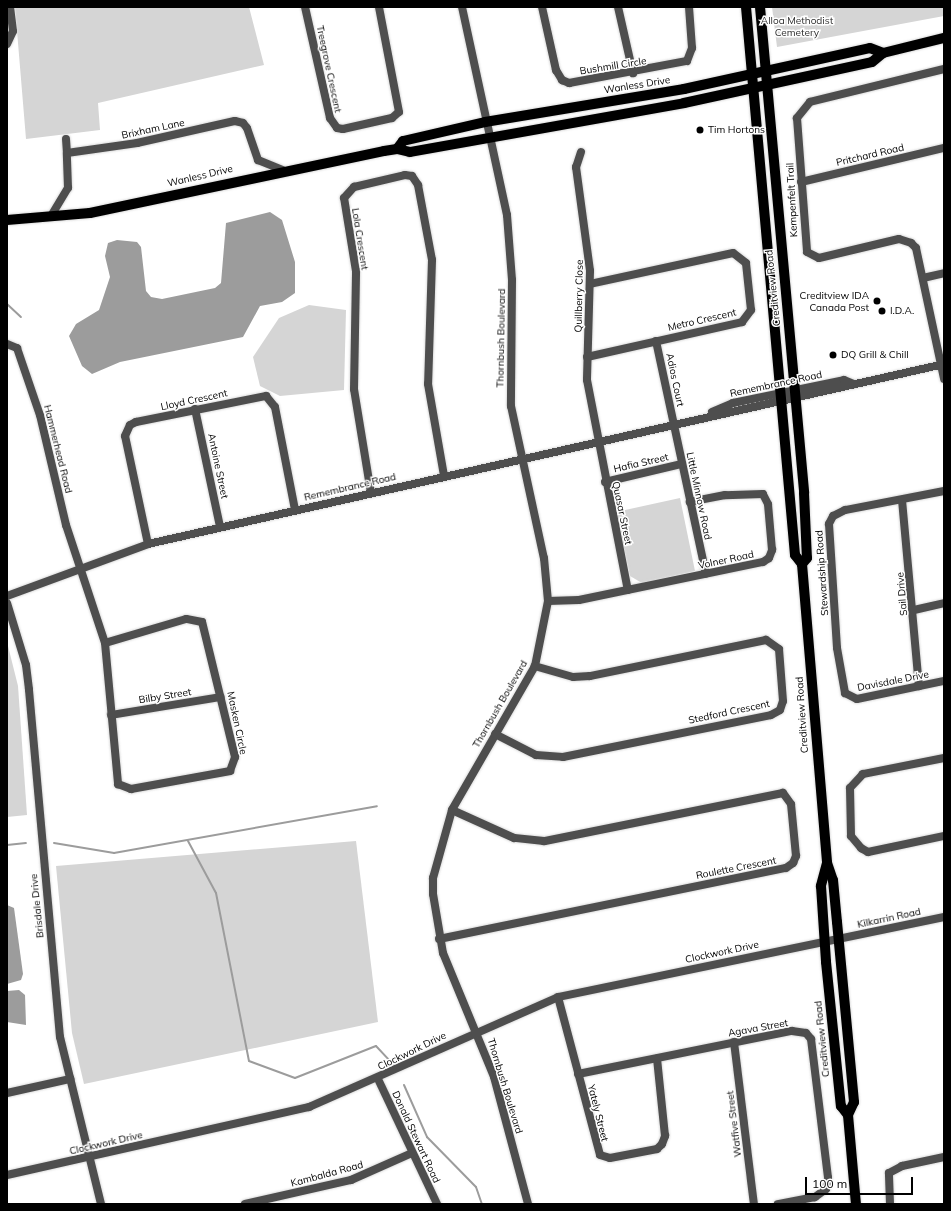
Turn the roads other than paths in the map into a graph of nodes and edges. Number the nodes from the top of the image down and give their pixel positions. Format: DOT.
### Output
graph roads {
  1 [pos="10,7"];
  2 [pos="305,7"];
  3 [pos="379,7"];
  4 [pos="462,7"];
  5 [pos="542,7"];
  6 [pos="618,7"];
  7 [pos="689,7"];
  8 [pos="746,7"];
  9 [pos="760,7"];
  10 [pos="944,38"];
  11 [pos="7,44"];
  12 [pos="883,53"];
  13 [pos="944,69"];
  14 [pos="765,72"];
  15 [pos="633,73"];
  16 [pos="752,75"];
  17 [pos="766,86"];
  18 [pos="753,88"];
  19 [pos="485,122"];
  20 [pos="488,136"];
  21 [pos="66,139"];
  22 [pos="944,148"];
  23 [pos="397,149"];
  24 [pos="580,152"];
  25 [pos="68,153"];
  26 [pos="283,170"];
  27 [pos="801,182"];
  28 [pos="51,216"];
  29 [pos="7,220"];
  30 [pos="944,273"];
  31 [pos="922,278"];
  32 [pos="590,284"];
  33 [pos="773,297"];
  34 [pos="788,315"];
  35 [pos="656,340"];
  36 [pos="7,344"];
  37 [pos="587,357"];
  38 [pos="943,364"];
  39 [pos="944,379"];
  40 [pos="795,395"];
  41 [pos="782,398"];
  42 [pos="195,410"];
  43 [pos="673,423"];
  44 [pos="597,441"];
  45 [pos="523,458"];
  46 [pos="682,464"];
  47 [pos="444,476"];
  48 [pos="605,482"];
  49 [pos="944,491"];
  50 [pos="371,493"];
  51 [pos="902,500"];
  52 [pos="690,502"];
  53 [pos="295,510"];
  54 [pos="220,527"];
  55 [pos="148,544"];
  56 [pos="802,564"];
  57 [pos="80,567"];
  58 [pos="706,574"];
  59 [pos="628,590"];
  60 [pos="7,596"];
  61 [pos="548,601"];
  62 [pos="7,603"];
  63 [pos="944,603"];
  64 [pos="914,610"];
  65 [pos="105,643"];
  66 [pos="837,648"];
  67 [pos="535,666"];
  68 [pos="944,681"];
  69 [pos="919,686"];
  70 [pos="222,697"];
  71 [pos="111,715"];
  72 [pos="495,734"];
  73 [pos="944,758"];
  74 [pos="452,810"];
  75 [pos="944,836"];
  76 [pos="826,863"];
  77 [pos="944,916"];
  78 [pos="839,938"];
  79 [pos="439,939"];
  80 [pos="825,941"];
  81 [pos="558,997"];
  82 [pos="477,1030"];
  83 [pos="734,1042"];
  84 [pos="657,1058"];
  85 [pos="578,1074"];
  86 [pos="70,1079"];
  87 [pos="378,1079"];
  88 [pos="7,1093"];
  89 [pos="848,1115"];
  90 [pos="412,1153"];
  91 [pos="89,1157"];
  92 [pos="944,1157"];
  93 [pos="7,1175"];
  94 [pos="101,1204"];
  95 [pos="244,1204"];
  96 [pos="437,1204"];
  97 [pos="528,1204"];
  98 [pos="754,1204"];
  99 [pos="778,1204"];
  100 [pos="856,1204"];
  101 [pos="890,1204"];
  1 -- 11 [label="street"];
  2 -- 3 [label="street, Treegrove Crescent"];
  4 -- 19 [label="street, Thornbush Boulevard"];
  5 -- 15 [label="street, Bushmill Circle"];
  6 -- 15 [label="street"];
  7 -- 15 [label="street, Bushmill Circle"];
  8 -- 16 [label="main road, Creditview Road"];
  9 -- 14 [label="main road, Creditview Road"];
  10 -- 12 [label="main road, Wanless Drive"];
  12 -- 14 [label="main road, Wanless Drive"];
  12 -- 17 [label="main road, Wanless Drive"];
  13 -- 27 [label="street, Kempenfelt Trail"];
  14 -- 16 [label="main road, Wanless Drive"];
  14 -- 17 [label="main road, Creditview Road"];
  16 -- 18 [label="main road, Creditview Road"];
  16 -- 19 [label="main road, Wanless Drive"];
  17 -- 18 [label="main road, Wanless Drive"];
  17 -- 34 [label="main road, Creditview Road"];
  18 -- 20 [label="main road, Wanless Drive"];
  18 -- 33 [label="main road, Creditview Road"];
  19 -- 20 [label="street, Thornbush Boulevard"];
  19 -- 23 [label="main road, Wanless Drive"];
  20 -- 23 [label="main road, Wanless Drive"];
  20 -- 45 [label="street, Thornbush Boulevard"];
  21 -- 25 [label="street"];
  22 -- 27 [label="street, Pritchard Road"];
  23 -- 26 [label="main road, Wanless Drive"];
  24 -- 32 [label="street, Quillberry Close"];
  25 -- 26 [label="street, Brixham Lane"];
  25 -- 28 [label="street"];
  26 -- 28 [label="main road, Wanless Drive"];
  27 -- 31 [label="street, Kempenfelt Trail"];
  28 -- 29 [label="main road, Wanless Drive"];
  30 -- 31 [label="street"];
  31 -- 38 [label="street, Kempenfelt Trail"];
  32 -- 35 [label="street, Metro Crescent"];
  32 -- 37 [label="street, Quillberry Close"];
  33 -- 34 [label="main road"];
  33 -- 41 [label="main road, Creditview Road"];
  34 -- 40 [label="main road, Creditview Road"];
  35 -- 37 [label="street, Metro Crescent"];
  35 -- 43 [label="street, Adios Court"];
  36 -- 57 [label="street, Hammerhead Road"];
  37 -- 44 [label="street, Quillberry Close"];
  38 -- 39 [label="street, Kempenfelt Trail"];
  38 -- 40 [label="street, Remembrance Road"];
  40 -- 41 [label="street, Remembrance Road"];
  40 -- 56 [label="main road, Creditview Road"];
  41 -- 43 [label="street, Remembrance Road"];
  41 -- 56 [label="main road, Creditview Road"];
  42 -- 53 [label="street, Lloyd Crescent"];
  42 -- 54 [label="street, Antoine Street"];
  42 -- 55 [label="street, Lloyd Crescent"];
  43 -- 44 [label="street, Remembrance Road"];
  43 -- 46 [label="street, Little Minnow Road"];
  44 -- 45 [label="street, Remembrance Road"];
  44 -- 48 [label="street, Quasar Street"];
  45 -- 47 [label="street, Remembrance Road"];
  45 -- 61 [label="street, Thornbush Boulevard"];
  46 -- 48 [label="street, Hafia Street"];
  46 -- 52 [label="street, Little Minnow Road"];
  47 -- 50 [label="street, Remembrance Road"];
  47 -- 50 [label="street, Lola Crescent"];
  48 -- 59 [label="street, Quasar Street"];
  49 -- 51 [label="street, Stewardship Road"];
  50 -- 53 [label="street, Remembrance Road"];
  51 -- 64 [label="street, Sail Drive"];
  51 -- 66 [label="street, Stewardship Road"];
  52 -- 58 [label="street, Little Minnow Road"];
  52 -- 58 [label="street, Volner Road"];
  53 -- 54 [label="street, Remembrance Road"];
  54 -- 55 [label="street, Remembrance Road"];
  55 -- 57 [label="street, Remembrance Road"];
  56 -- 76 [label="main road, Creditview Road"];
  57 -- 60 [label="street, Remembrance Road"];
  57 -- 65 [label="street, Masken Circle"];
  58 -- 59 [label="street, Volner Road"];
  59 -- 61 [label="street, Volner Road"];
  61 -- 67 [label="street, Thornbush Boulevard"];
  62 -- 86 [label="street, Brisdale Drive"];
  63 -- 64 [label="street"];
  64 -- 69 [label="street, Sail Drive"];
  65 -- 70 [label="street, Masken Circle"];
  65 -- 71 [label="street, Masken Circle"];
  66 -- 69 [label="street, Davisdale Drive"];
  67 -- 72 [label="street, Thornbush Boulevard"];
  67 -- 72 [label="street, Stedford Crescent"];
  68 -- 69 [label="street, Davisdale Drive"];
  70 -- 71 [label="street, Bilby Street"];
  70 -- 71 [label="street, Masken Circle"];
  72 -- 74 [label="street, Thornbush Boulevard"];
  73 -- 75 [label="street"];
  74 -- 79 [label="street, Thornbush Boulevard"];
  74 -- 79 [label="street, Roulette Crescent"];
  76 -- 78 [label="main road, Creditview Road"];
  76 -- 80 [label="main road, Creditview Road"];
  77 -- 78 [label="street, Kilkarrin Road"];
  78 -- 80 [label="street, Kilkarrin Road"];
  78 -- 89 [label="main road, Creditview Road"];
  79 -- 82 [label="street, Thornbush Boulevard"];
  80 -- 81 [label="street, Clockwork Drive"];
  80 -- 89 [label="main road, Creditview Road"];
  81 -- 82 [label="street, Clockwork Drive"];
  81 -- 85 [label="street, Yately Street"];
  82 -- 87 [label="street, Clockwork Drive"];
  82 -- 97 [label="street, Thornbush Boulevard"];
  83 -- 84 [label="street, Agava Street"];
  83 -- 98 [label="street, Watfive Street"];
  83 -- 99 [label="street, Agava Street"];
  84 -- 85 [label="street, Agava Street"];
  84 -- 85 [label="street, Yately Street"];
  86 -- 88 [label="street"];
  86 -- 91 [label="street, Brisdale Drive"];
  87 -- 90 [label="street, Donald Stewart Road"];
  87 -- 91 [label="street, Clockwork Drive"];
  89 -- 100 [label="main road, Creditview Road"];
  90 -- 95 [label="street, Kambalda Road"];
  90 -- 96 [label="street, Donald Stewart Road"];
  91 -- 93 [label="street, Clockwork Drive"];
  91 -- 94 [label="street, Brisdale Drive"];
  92 -- 101 [label="street"];
}
